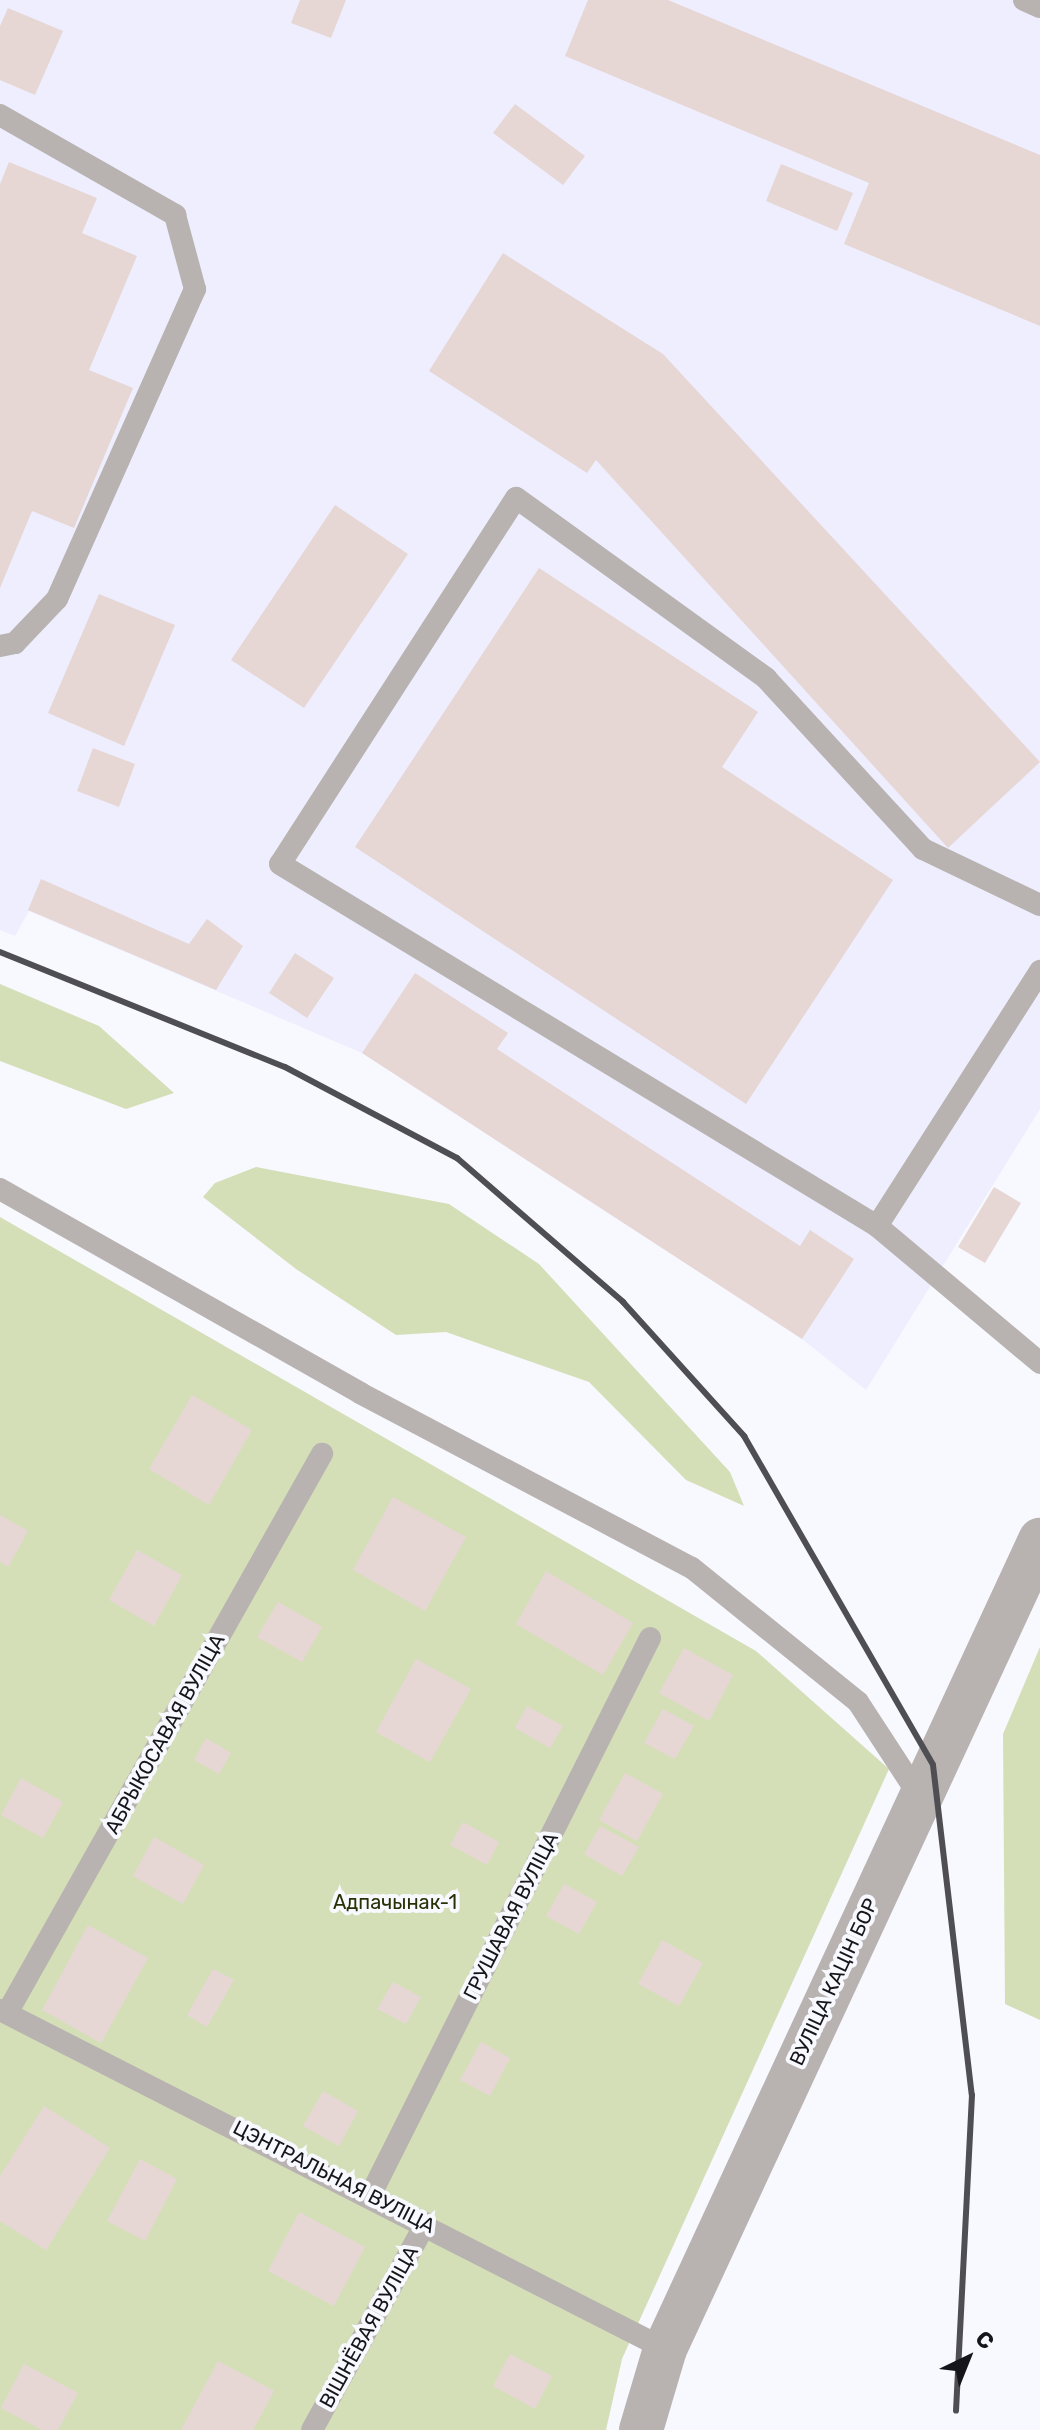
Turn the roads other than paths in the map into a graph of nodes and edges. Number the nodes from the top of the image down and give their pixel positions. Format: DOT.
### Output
graph roads {
  1 [pos="1024,0"];
  2 [pos="1040,7"];
  3 [pos="0,115"];
  4 [pos="0,646"];
  5 [pos="1040,905"];
  6 [pos="1040,971"];
  7 [pos="0,1189"];
  8 [pos="877,1226"];
  9 [pos="1040,1363"];
  10 [pos="322,1454"];
  11 [pos="1040,1540"];
  12 [pos="650,1638"];
  13 [pos="920,1797"];
  14 [pos="3,2012"];
  15 [pos="371,2194"];
  16 [pos="426,2223"];
  17 [pos="665,2349"];
  18 [pos="312,2430"];
  19 [pos="641,2430"];
  1 -- 2 [label="lane"];
  3 -- 4 [label="lane"];
  5 -- 8 [label="lane"];
  6 -- 8 [label="lane"];
  7 -- 13 [label="lane"];
  8 -- 9 [label="lane"];
  10 -- 14 [label="lane, АБРЫКОСАВАЯ ВУЛІЦА"];
  11 -- 13 [label="street, ВУЛІЦА КАЦІН БОР"];
  12 -- 15 [label="lane, ГРУШАВАЯ ВУЛІЦА"];
  13 -- 17 [label="street, ВУЛІЦА КАЦІН БОР"];
  14 -- 15 [label="lane, ЦЭНТРАЛЬНАЯ ВУЛІЦА"];
  15 -- 16 [label="lane, ЦЭНТРАЛЬНАЯ ВУЛІЦА"];
  16 -- 17 [label="lane, ЦЭНТРАЛЬНАЯ ВУЛІЦА"];
  16 -- 18 [label="lane, ВІШНЁВАЯ ВУЛІЦА"];
  17 -- 19 [label="street, ВУЛІЦА КАЦІН БОР"];
}
